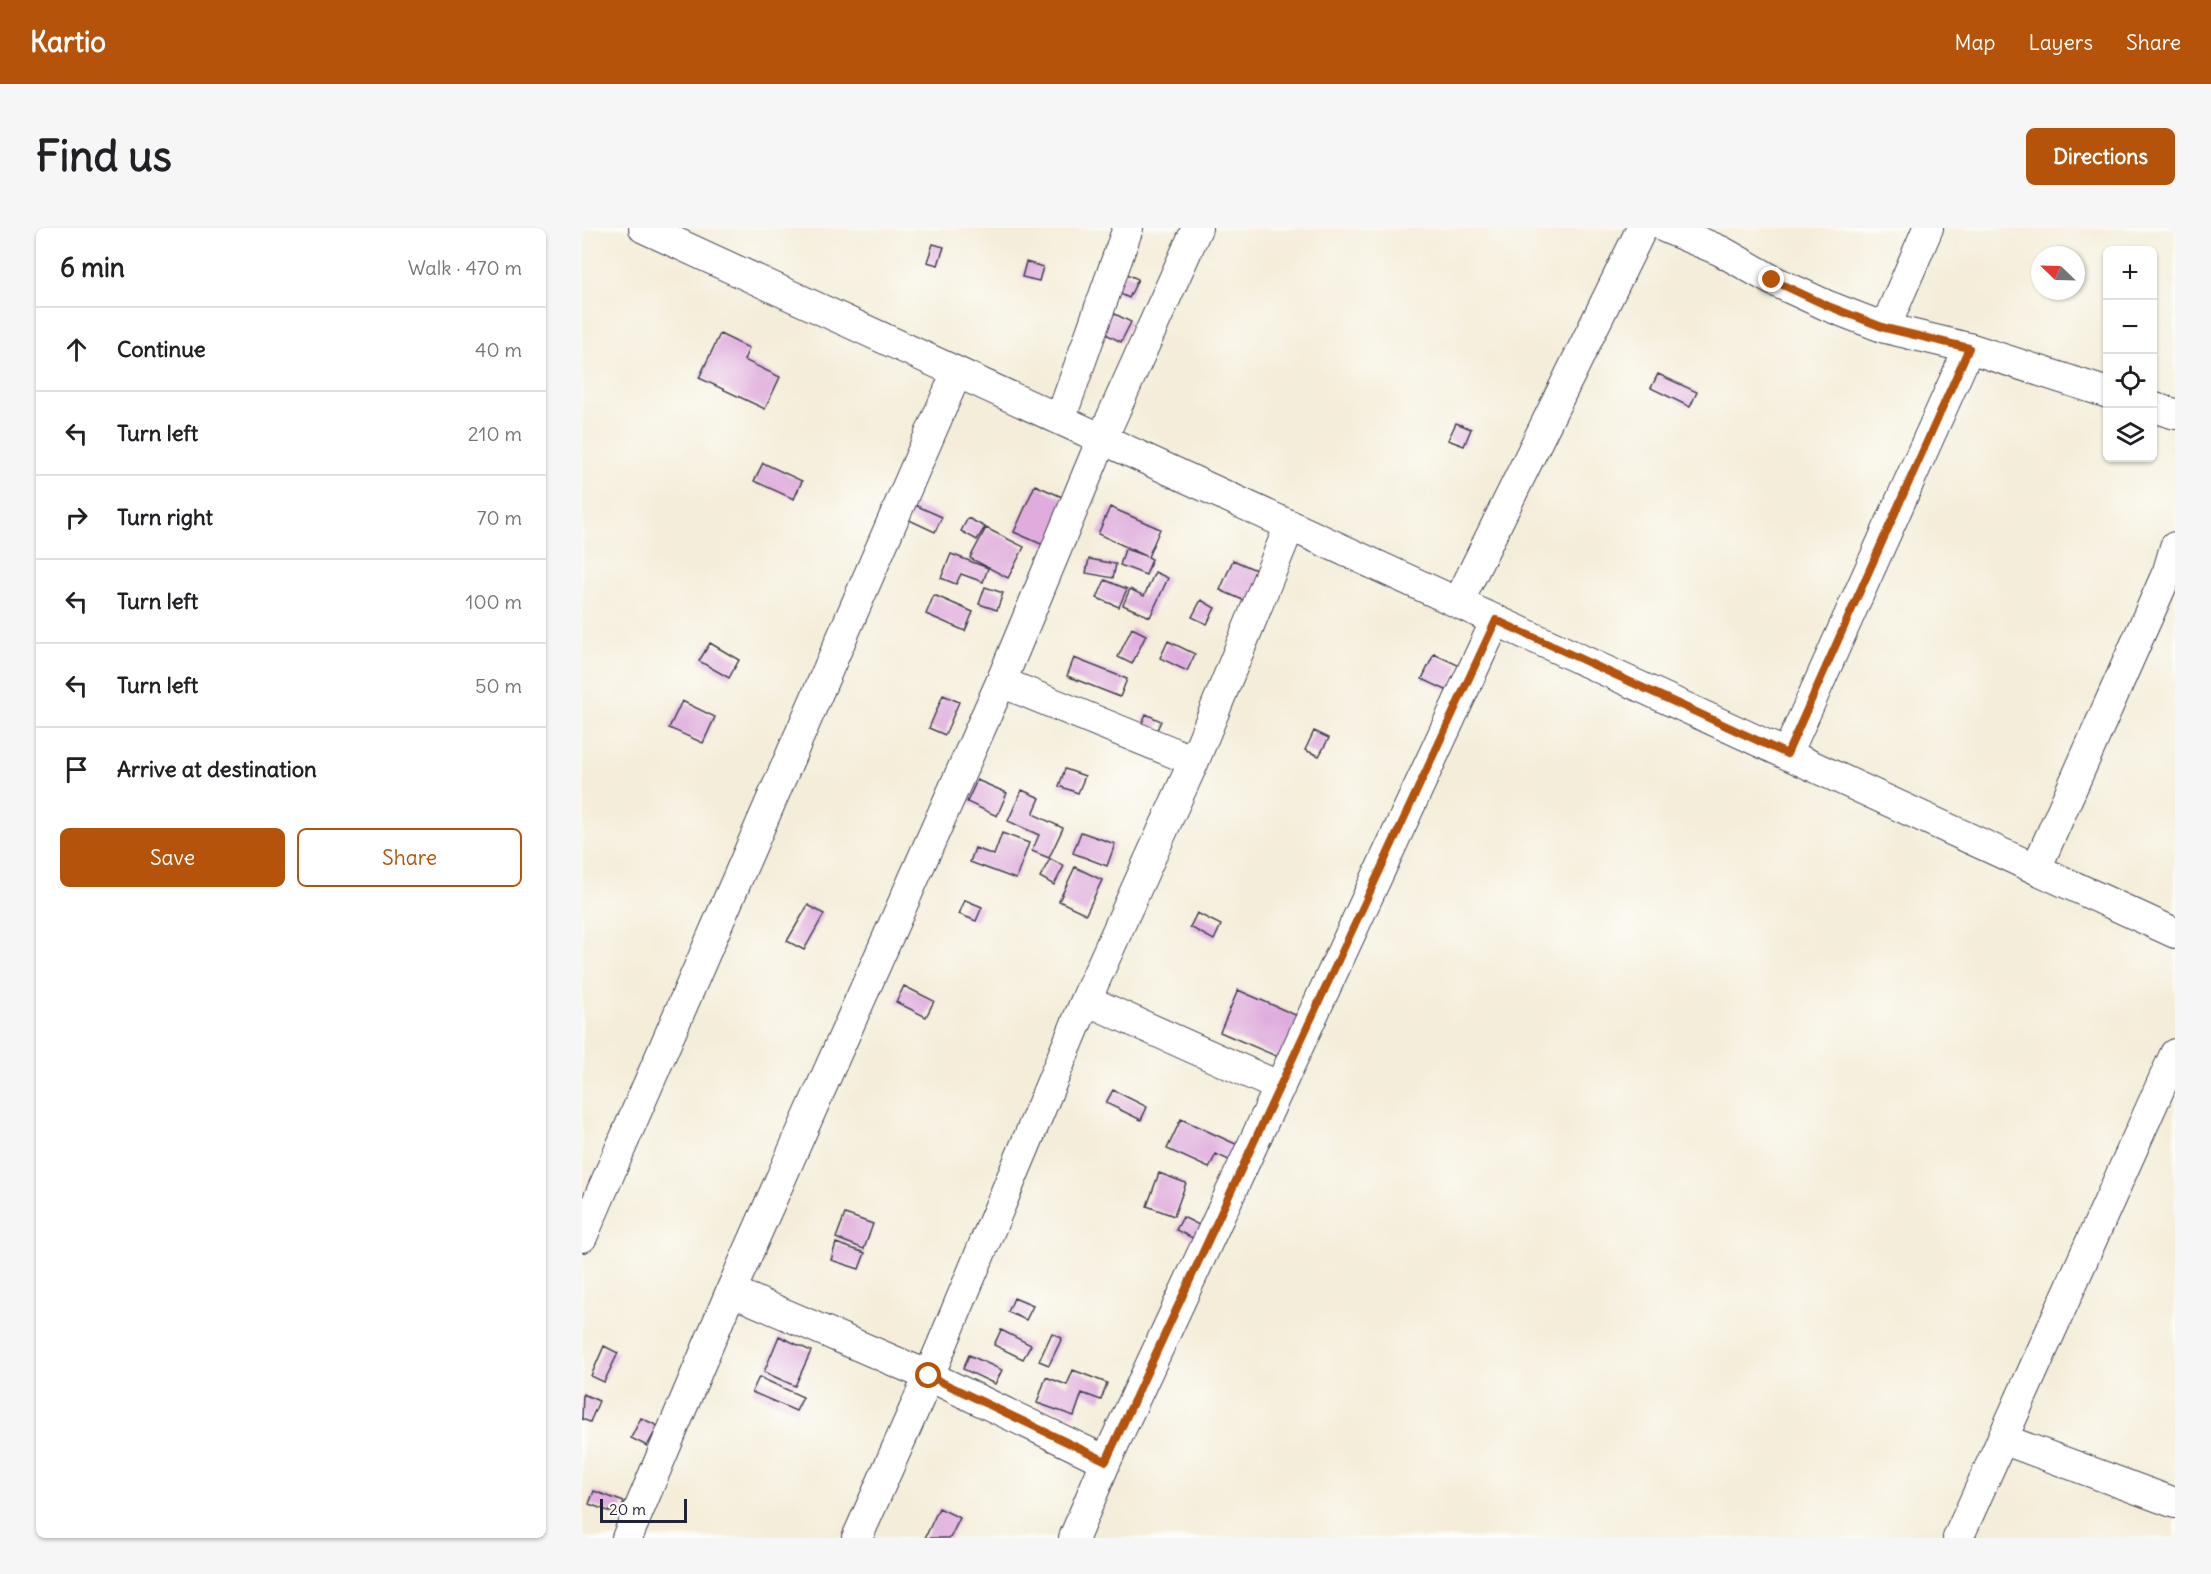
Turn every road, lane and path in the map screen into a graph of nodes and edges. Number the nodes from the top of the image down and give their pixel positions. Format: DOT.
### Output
graph roads {
  1 [pos="644,228"];
  2 [pos="1128,228"];
  3 [pos="1197,228"];
  4 [pos="1642,228"];
  5 [pos="1666,228"];
  6 [pos="1928,228"];
  7 [pos="1885,328"];
  8 [pos="1969,348"];
  9 [pos="957,372"];
  10 [pos="2103,391"];
  11 [pos="2155,408"];
  12 [pos="2175,414"];
  13 [pos="1060,420"];
  14 [pos="1102,439"];
  15 [pos="1290,525"];
  16 [pos="2175,547"];
  17 [pos="1458,603"];
  18 [pos="1496,620"];
  19 [pos="1001,682"];
  20 [pos="1787,754"];
  21 [pos="1194,761"];
  22 [pos="2036,869"];
  23 [pos="2175,933"];
  24 [pos="1086,1000"];
  25 [pos="2175,1054"];
  26 [pos="1280,1087"];
  27 [pos="582,1238"];
  28 [pos="731,1292"];
  29 [pos="929,1376"];
  30 [pos="2002,1439"];
  31 [pos="1106,1461"];
  32 [pos="2175,1503"];
  33 [pos="627,1538"];
  34 [pos="858,1538"];
  35 [pos="1074,1538"];
  36 [pos="1958,1538"];
  1 -- 9 [label="street"];
  2 -- 13 [label="street"];
  3 -- 14 [label="street"];
  4 -- 17 [label="street"];
  5 -- 7 [label="street"];
  6 -- 7 [label="street"];
  7 -- 8 [label="street"];
  8 -- 10 [label="street"];
  8 -- 20 [label="street"];
  9 -- 13 [label="street"];
  9 -- 27 [label="street"];
  11 -- 12 [label="street"];
  13 -- 14 [label="street"];
  14 -- 15 [label="street"];
  14 -- 19 [label="street"];
  15 -- 17 [label="street"];
  15 -- 21 [label="street"];
  16 -- 22 [label="street"];
  17 -- 18 [label="street"];
  18 -- 20 [label="street"];
  18 -- 26 [label="street"];
  19 -- 21 [label="street"];
  19 -- 28 [label="street"];
  20 -- 22 [label="street"];
  21 -- 24 [label="street"];
  22 -- 23 [label="street"];
  24 -- 26 [label="street"];
  24 -- 29 [label="street"];
  25 -- 30 [label="street"];
  26 -- 31 [label="street"];
  28 -- 29 [label="street"];
  28 -- 33 [label="street"];
  29 -- 31 [label="street"];
  29 -- 34 [label="street"];
  30 -- 32 [label="street"];
  30 -- 36 [label="street"];
  31 -- 35 [label="street"];
}
